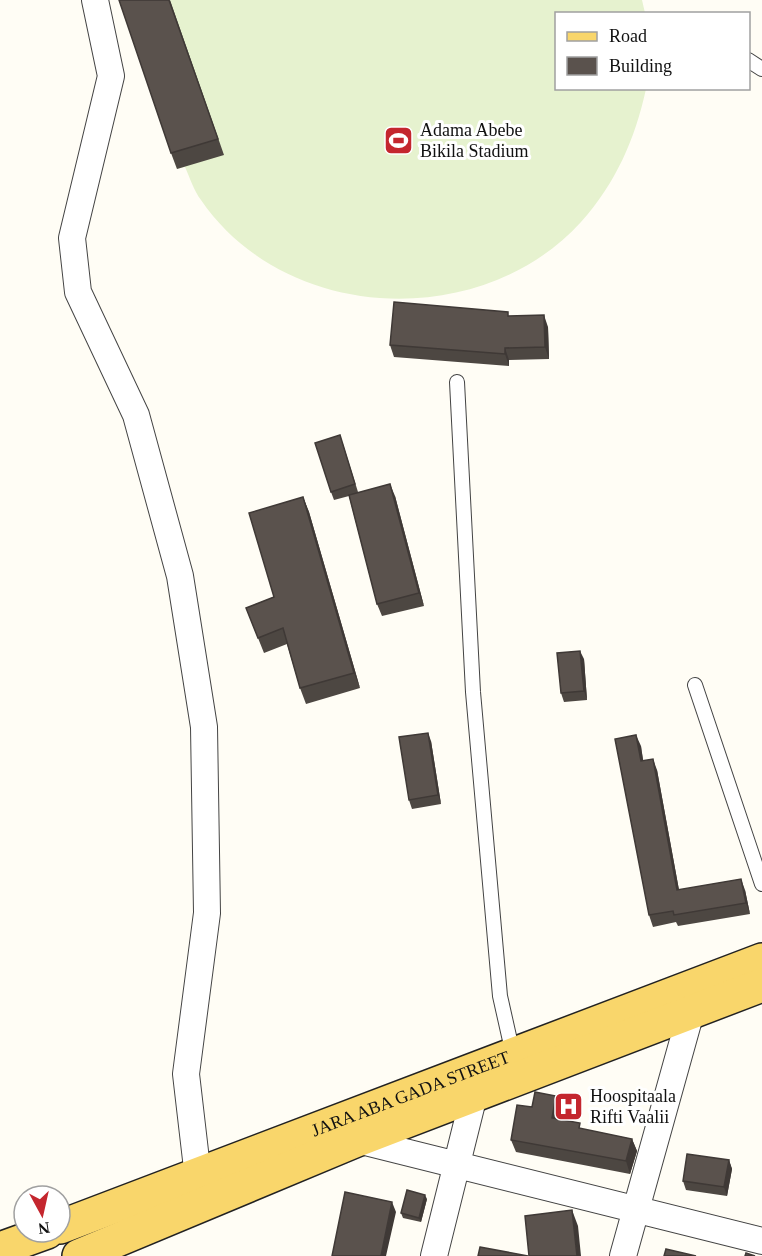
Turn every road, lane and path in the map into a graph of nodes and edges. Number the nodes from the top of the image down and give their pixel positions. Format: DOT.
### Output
graph roads {
  1 [pos="95,0"];
  2 [pos="457,382"];
  3 [pos="695,685"];
  4 [pos="762,884"];
  5 [pos="762,960"];
  6 [pos="762,986"];
  7 [pos="691,1012"];
  8 [pos="513,1054"];
  9 [pos="474,1095"];
  10 [pos="357,1140"];
  11 [pos="457,1165"];
  12 [pos="203,1190"];
  13 [pos="635,1210"];
  14 [pos="72,1224"];
  15 [pos="762,1241"];
  16 [pos="78,1256"];
  17 [pos="434,1256"];
  18 [pos="623,1256"];
  1 -- 12 [label="street"];
  2 -- 8 [label="lane"];
  3 -- 4 [label="lane"];
  5 -- 8 [label="main road, JARA ABA GADA STREET"];
  6 -- 7 [label="main road, JARA ABA GADA STREET"];
  7 -- 9 [label="main road, JARA ABA GADA STREET"];
  7 -- 13 [label="street"];
  8 -- 12 [label="main road, JARA ABA GADA STREET"];
  9 -- 10 [label="main road, JARA ABA GADA STREET"];
  9 -- 11 [label="street"];
  10 -- 11 [label="street"];
  10 -- 12 [label="main road, JARA ABA GADA STREET"];
  11 -- 13 [label="street"];
  11 -- 17 [label="street"];
  12 -- 14 [label="main road, JARA ABA GADA STREET"];
  12 -- 16 [label="main road, JARA ABA GADA STREET"];
  13 -- 15 [label="street"];
  13 -- 18 [label="street"];
}
